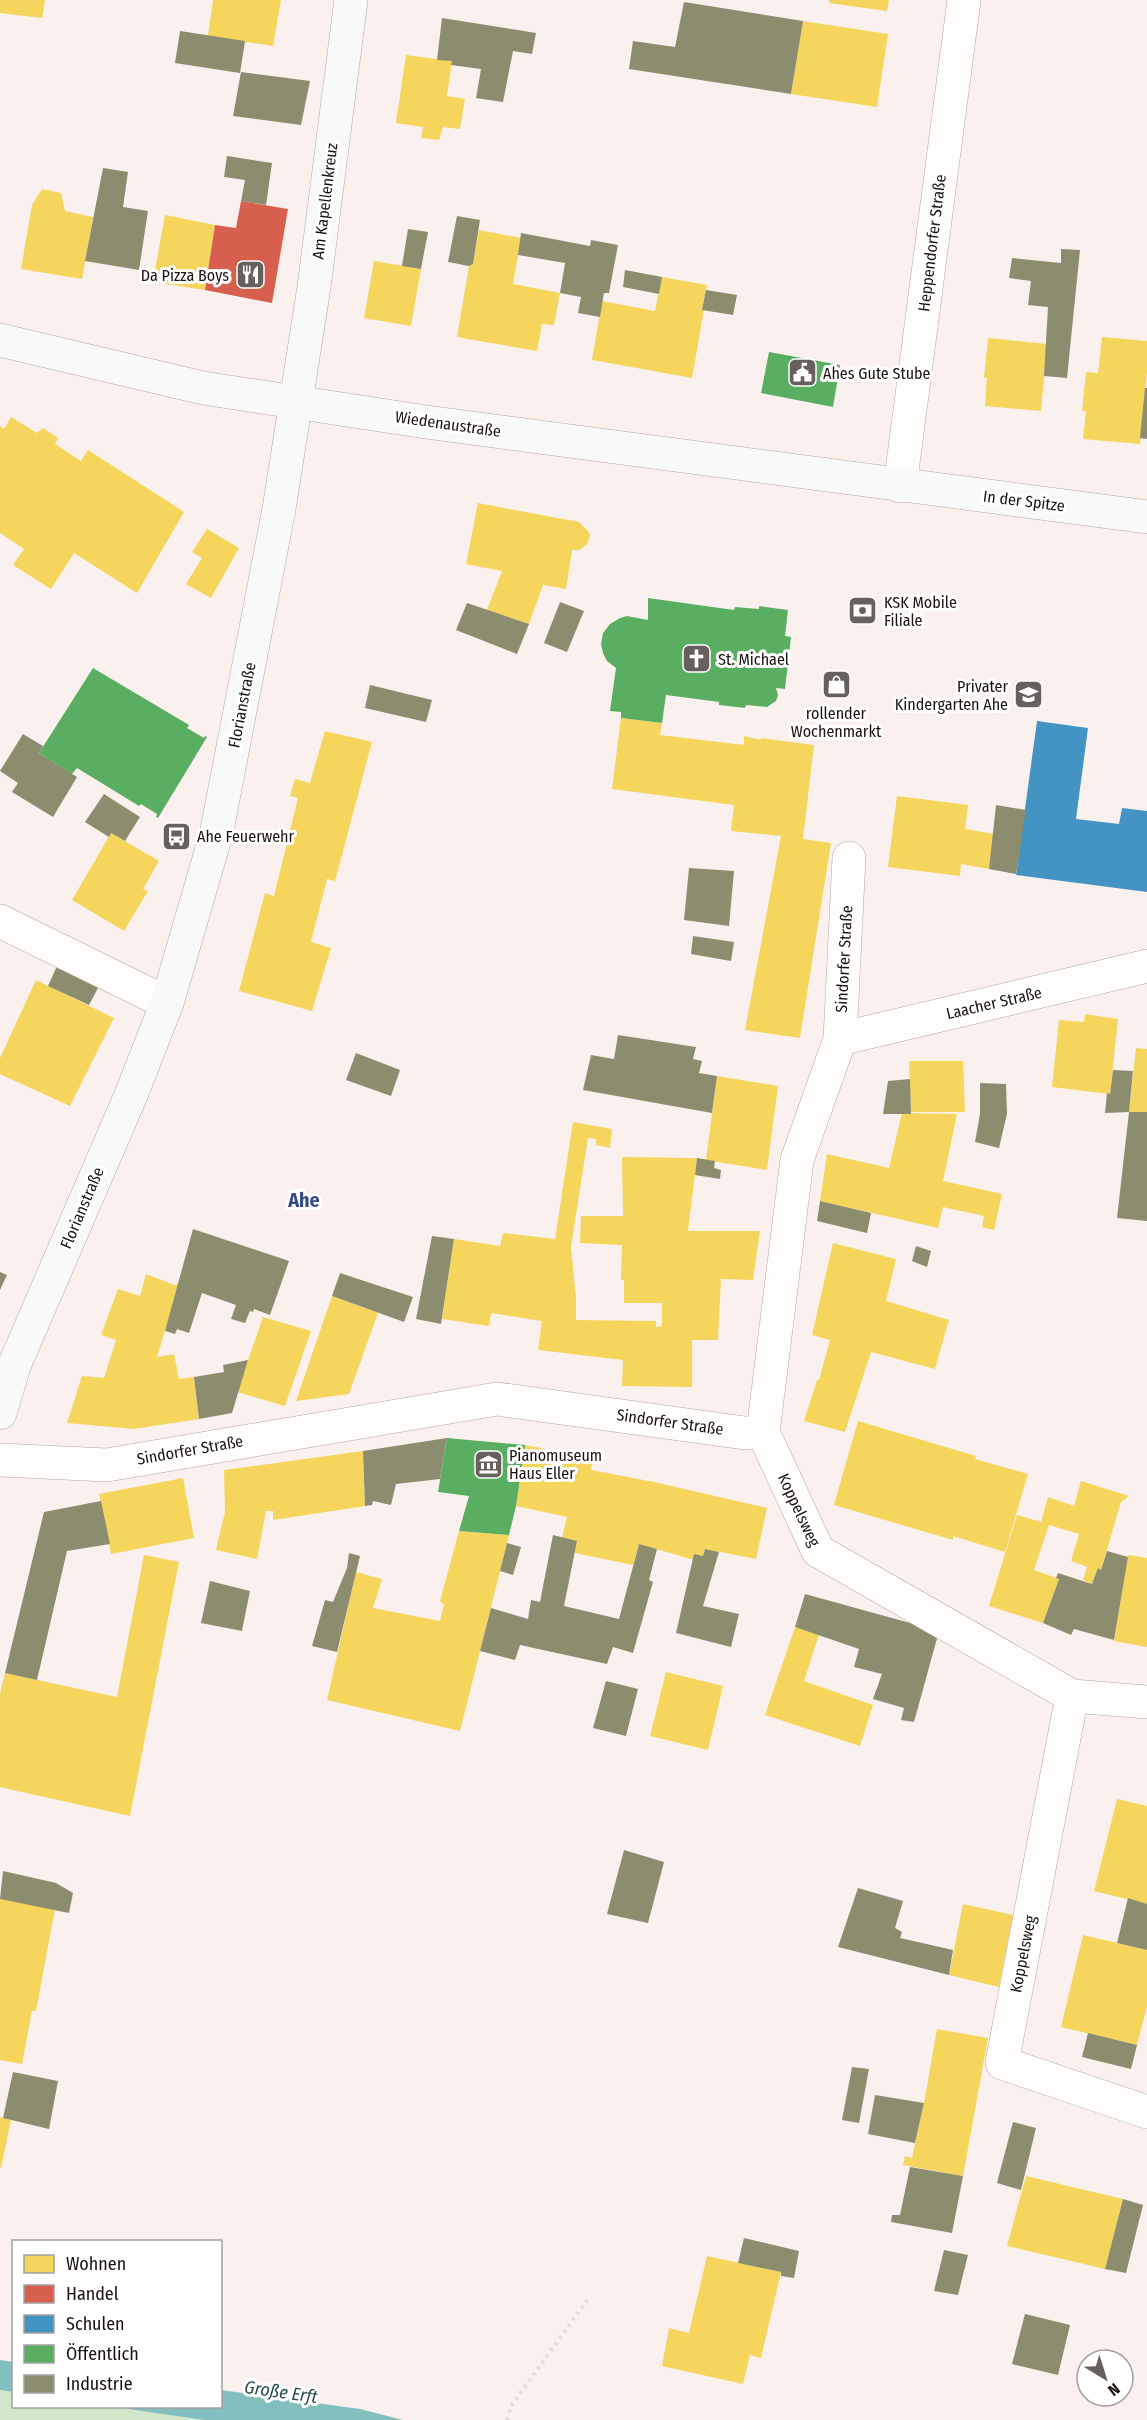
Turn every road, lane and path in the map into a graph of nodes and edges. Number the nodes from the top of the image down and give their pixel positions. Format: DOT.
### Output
graph roads {
  1 [pos="351,0"];
  2 [pos="964,0"];
  3 [pos="0,340"];
  4 [pos="295,401"];
  5 [pos="900,486"];
  6 [pos="1147,517"];
  7 [pos="849,858"];
  8 [pos="3,928"];
  9 [pos="1147,966"];
  10 [pos="167,1003"];
  11 [pos="840,1039"];
  12 [pos="0,1413"];
  13 [pos="763,1432"];
  14 [pos="0,1460"];
  15 [pos="1072,1696"];
  16 [pos="1147,1702"];
  17 [pos="1147,2112"];
  18 [pos="588,2299"];
  19 [pos="507,2420"];
  1 -- 4 [label="street, Am Kapellenkreuz"];
  2 -- 5 [label="street, Heppendorfer Straße"];
  3 -- 4 [label="street, Wiedenaustraße"];
  4 -- 5 [label="street, Wiedenaustraße"];
  4 -- 10 [label="street, Florianstraße"];
  5 -- 6 [label="street, In der Spitze"];
  7 -- 11 [label="street, Sindorfer Straße"];
  8 -- 10 [label="street"];
  9 -- 11 [label="street, Laacher Straße"];
  10 -- 12 [label="street, Florianstraße"];
  11 -- 13 [label="street, Sindorfer Straße"];
  13 -- 14 [label="street, Sindorfer Straße"];
  13 -- 15 [label="street, Koppelsweg"];
  15 -- 16 [label="street, Koppelsweg"];
  15 -- 17 [label="street, Koppelsweg"];
  18 -- 19 [label="path"];
}
